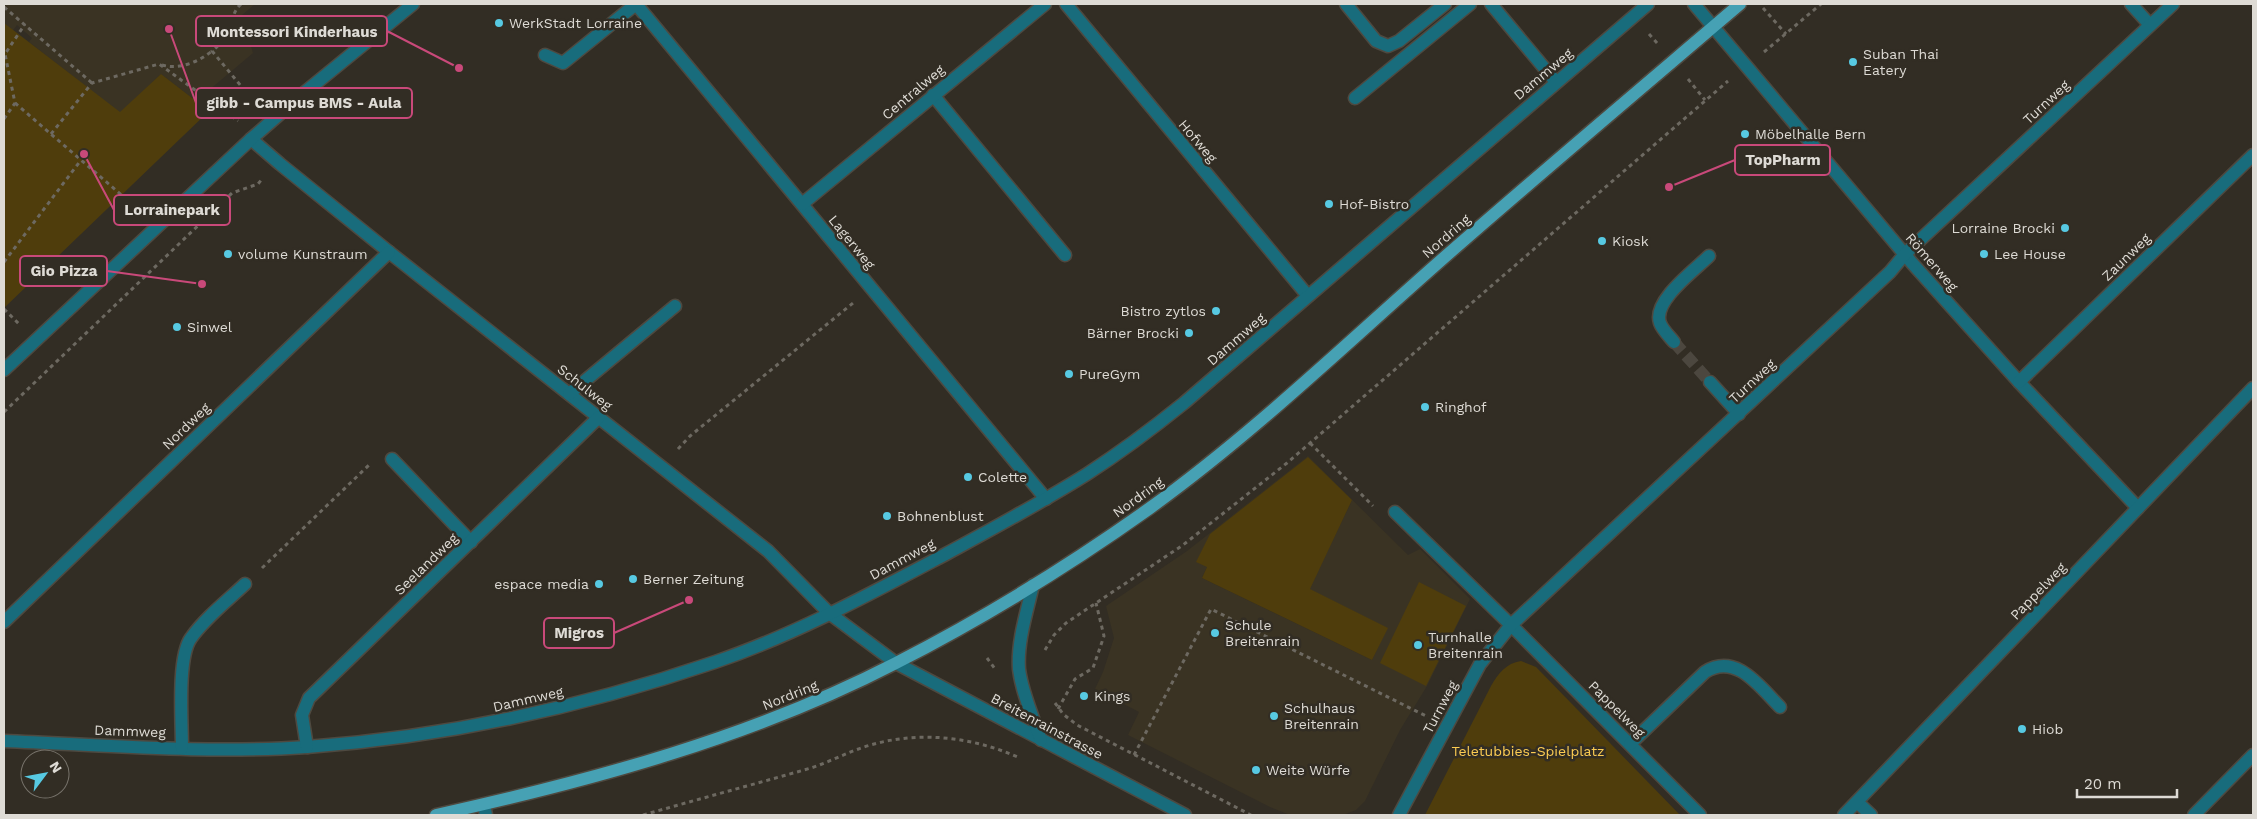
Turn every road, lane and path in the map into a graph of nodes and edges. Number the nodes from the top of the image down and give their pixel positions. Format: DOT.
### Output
graph roads {
  1 [pos="234,4"];
  2 [pos="241,4"];
  3 [pos="413,4"];
  4 [pos="636,4"];
  5 [pos="1045,4"];
  6 [pos="1066,4"];
  7 [pos="1346,4"];
  8 [pos="1445,4"];
  9 [pos="1470,4"];
  10 [pos="1491,4"];
  11 [pos="1648,4"];
  12 [pos="1694,4"];
  13 [pos="1740,4"];
  14 [pos="1759,4"];
  15 [pos="1821,4"];
  16 [pos="2131,4"];
  17 [pos="2173,4"];
  18 [pos="4,7"];
  19 [pos="234,10"];
  20 [pos="25,24"];
  21 [pos="2150,25"];
  22 [pos="1713,27"];
  23 [pos="1786,34"];
  24 [pos="212,51"];
  25 [pos="545,55"];
  26 [pos="159,64"];
  27 [pos="1746,67"];
  28 [pos="1556,82"];
  29 [pos="92,83"];
  30 [pos="243,87"];
  31 [pos="933,95"];
  32 [pos="1355,98"];
  33 [pos="15,103"];
  34 [pos="4,120"];
  35 [pos="51,134"];
  36 [pos="254,136"];
  37 [pos="2253,155"];
  38 [pos="81,160"];
  39 [pos="280,164"];
  40 [pos="802,204"];
  41 [pos="157,227"];
  42 [pos="389,252"];
  43 [pos="1905,254"];
  44 [pos="1066,255"];
  45 [pos="1709,256"];
  46 [pos="4,262"];
  47 [pos="871,289"];
  48 [pos="1308,296"];
  49 [pos="675,306"];
  50 [pos="1674,342"];
  51 [pos="4,370"];
  52 [pos="1710,382"];
  53 [pos="2019,382"];
  54 [pos="2253,388"];
  55 [pos="569,394"];
  56 [pos="4,412"];
  57 [pos="1739,414"];
  58 [pos="599,417"];
  59 [pos="1310,443"];
  60 [pos="679,449"];
  61 [pos="392,459"];
  62 [pos="1046,499"];
  63 [pos="1374,507"];
  64 [pos="2138,508"];
  65 [pos="1395,512"];
  66 [pos="471,542"];
  67 [pos="245,584"];
  68 [pos="1033,585"];
  69 [pos="1096,603"];
  70 [pos="829,613"];
  71 [pos="4,622"];
  72 [pos="1512,626"];
  73 [pos="1042,660"];
  74 [pos="896,663"];
  75 [pos="1053,700"];
  76 [pos="1780,707"];
  77 [pos="1058,709"];
  78 [pos="1446,726"];
  79 [pos="1041,740"];
  80 [pos="4,741"];
  81 [pos="1630,744"];
  82 [pos="307,747"];
  83 [pos="182,748"];
  84 [pos="1134,755"];
  85 [pos="2253,755"];
  86 [pos="1024,759"];
  87 [pos="1857,802"];
  88 [pos="485,810"];
  89 [pos="436,815"];
  90 [pos="643,815"];
  91 [pos="1185,815"];
  92 [pos="1251,815"];
  93 [pos="1399,815"];
  94 [pos="1700,815"];
  95 [pos="1844,815"];
  96 [pos="1870,815"];
  97 [pos="2194,815"];
  1 -- 19 [label="path"];
  2 -- 19 [label="path"];
  3 -- 36 [label="street"];
  4 -- 25 [label="street"];
  4 -- 40 [label="street, Lagerweg"];
  5 -- 31 [label="street, Centralweg"];
  6 -- 48 [label="street, Hofweg"];
  7 -- 8 [label="street"];
  9 -- 32 [label="street"];
  10 -- 28 [label="street"];
  11 -- 28 [label="street, Dammweg"];
  12 -- 22 [label="street, Römerweg"];
  13 -- 22 [label="main road, Nordring"];
  14 -- 23 [label="path"];
  15 -- 23 [label="path"];
  16 -- 21 [label="street"];
  17 -- 21 [label="street, Turnweg"];
  18 -- 20 [label="path"];
  19 -- 24 [label="path"];
  20 -- 29 [label="path"];
  20 -- 33 [label="path"];
  21 -- 43 [label="street, Turnweg"];
  22 -- 27 [label="street, Römerweg"];
  22 -- 68 [label="main road, Nordring"];
  23 -- 27 [label="path"];
  24 -- 26 [label="path"];
  24 -- 30 [label="path"];
  26 -- 29 [label="path"];
  26 -- 36 [label="path"];
  27 -- 43 [label="street, Römerweg"];
  27 -- 59 [label="path"];
  28 -- 48 [label="street, Dammweg"];
  29 -- 35 [label="path"];
  31 -- 40 [label="street, Centralweg"];
  31 -- 44 [label="street"];
  33 -- 34 [label="path"];
  33 -- 35 [label="path"];
  35 -- 38 [label="path"];
  36 -- 39 [label="street, Schulweg"];
  36 -- 41 [label="street"];
  37 -- 53 [label="street, Zaunweg"];
  38 -- 41 [label="path"];
  38 -- 46 [label="path"];
  39 -- 42 [label="street, Schulweg"];
  39 -- 56 [label="path"];
  40 -- 47 [label="street, Lagerweg"];
  41 -- 51 [label="street"];
  42 -- 55 [label="street, Schulweg"];
  42 -- 71 [label="street, Nordweg"];
  43 -- 53 [label="street, Römerweg"];
  43 -- 57 [label="street, Turnweg"];
  45 -- 50 [label="street"];
  47 -- 60 [label="path"];
  47 -- 62 [label="street, Lagerweg"];
  48 -- 62 [label="street, Dammweg"];
  49 -- 55 [label="street"];
  52 -- 57 [label="street"];
  53 -- 64 [label="street, Römerweg"];
  54 -- 64 [label="street, Pappelweg"];
  55 -- 58 [label="street, Schulweg"];
  57 -- 72 [label="street, Turnweg"];
  58 -- 66 [label="street, Seelandweg"];
  58 -- 70 [label="street, Schulweg"];
  59 -- 63 [label="path"];
  59 -- 69 [label="path"];
  61 -- 66 [label="street"];
  61 -- 67 [label="path"];
  62 -- 70 [label="street, Dammweg"];
  64 -- 87 [label="street, Pappelweg"];
  65 -- 72 [label="street, Pappelweg"];
  66 -- 82 [label="street, Seelandweg"];
  67 -- 83 [label="street"];
  68 -- 74 [label="main road, Nordring"];
  68 -- 79 [label="street"];
  69 -- 73 [label="path"];
  69 -- 77 [label="path"];
  70 -- 74 [label="street, Schulweg"];
  70 -- 82 [label="street, Dammweg"];
  72 -- 78 [label="street, Turnweg"];
  72 -- 81 [label="street, Pappelweg"];
  74 -- 79 [label="street, Breitenrainstrasse"];
  74 -- 88 [label="main road, Nordring"];
  75 -- 77 [label="path"];
  76 -- 81 [label="street"];
  77 -- 84 [label="path"];
  78 -- 84 [label="path"];
  78 -- 93 [label="street, Turnweg"];
  79 -- 91 [label="street, Breitenrainstrasse"];
  80 -- 83 [label="street, Dammweg"];
  81 -- 94 [label="street, Pappelweg"];
  82 -- 83 [label="street, Dammweg"];
  84 -- 92 [label="path"];
  85 -- 97 [label="street"];
  86 -- 90 [label="path"];
  87 -- 95 [label="street, Pappelweg"];
  87 -- 96 [label="street"];
  88 -- 89 [label="main road, Nordring"];
}
